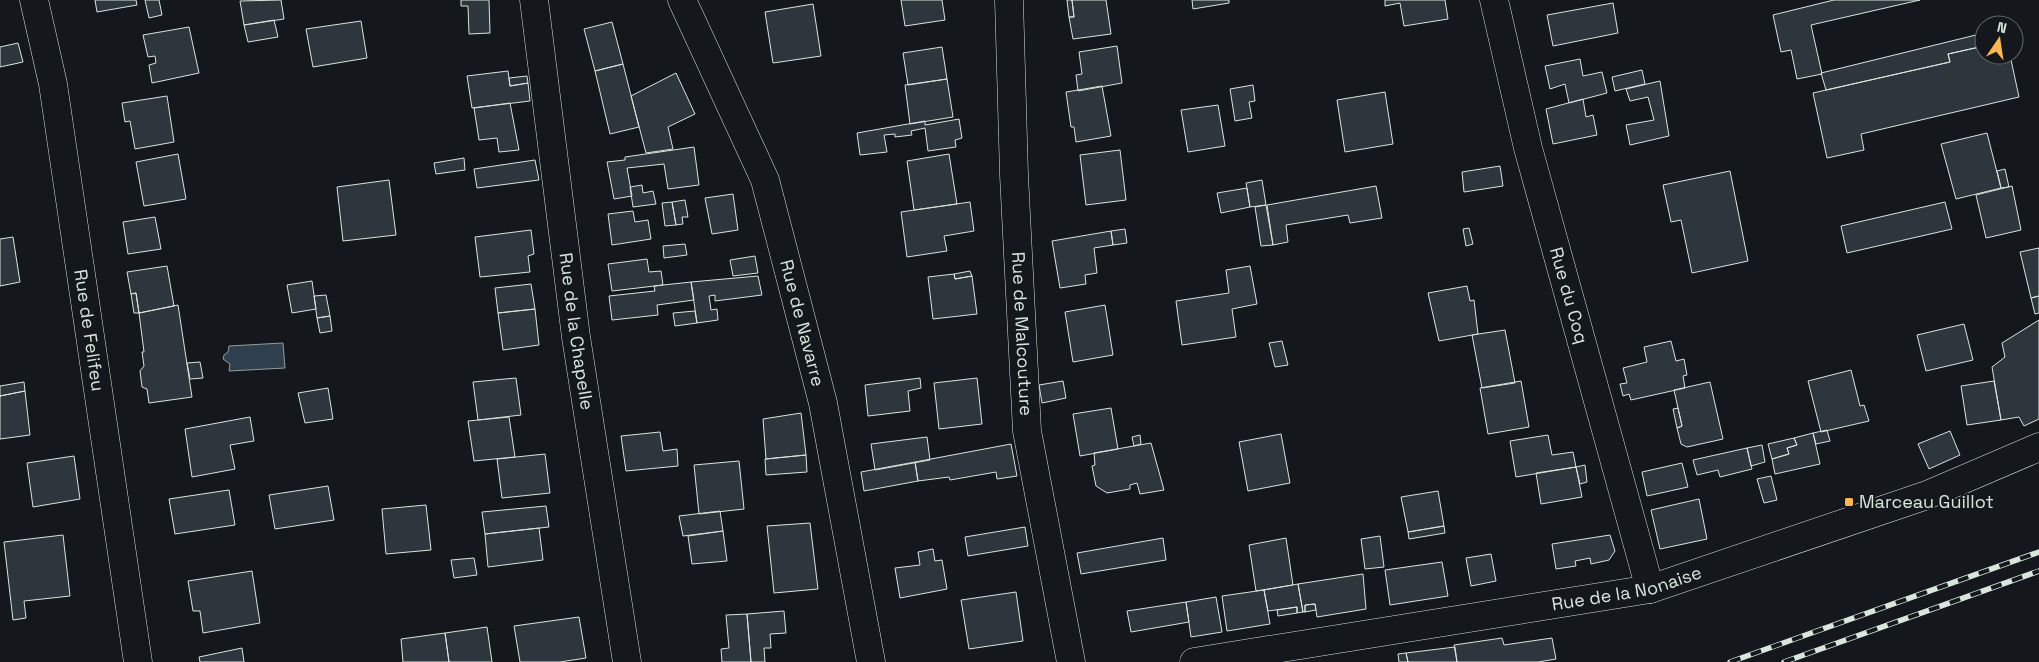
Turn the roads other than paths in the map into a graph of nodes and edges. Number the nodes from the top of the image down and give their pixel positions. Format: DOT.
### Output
graph roads {
  1 [pos="34,0"];
  2 [pos="534,0"];
  3 [pos="682,0"];
  4 [pos="1009,0"];
  5 [pos="1494,0"];
  6 [pos="2039,447"];
  7 [pos="1650,589"];
  8 [pos="138,662"];
  9 [pos="627,662"];
  10 [pos="871,662"];
  11 [pos="1071,662"];
  12 [pos="1194,662"];
  1 -- 8 [label="street, Rue de Felifeu"];
  2 -- 9 [label="street, Rue de la Chapelle"];
  3 -- 10 [label="street, Rue de Navarre"];
  4 -- 11 [label="street, Rue de Malcouture"];
  5 -- 7 [label="street, Rue du Coq"];
  6 -- 7 [label="street, Rue de la Nonaise"];
  7 -- 12 [label="street, Rue de la Nonaise"];
}
